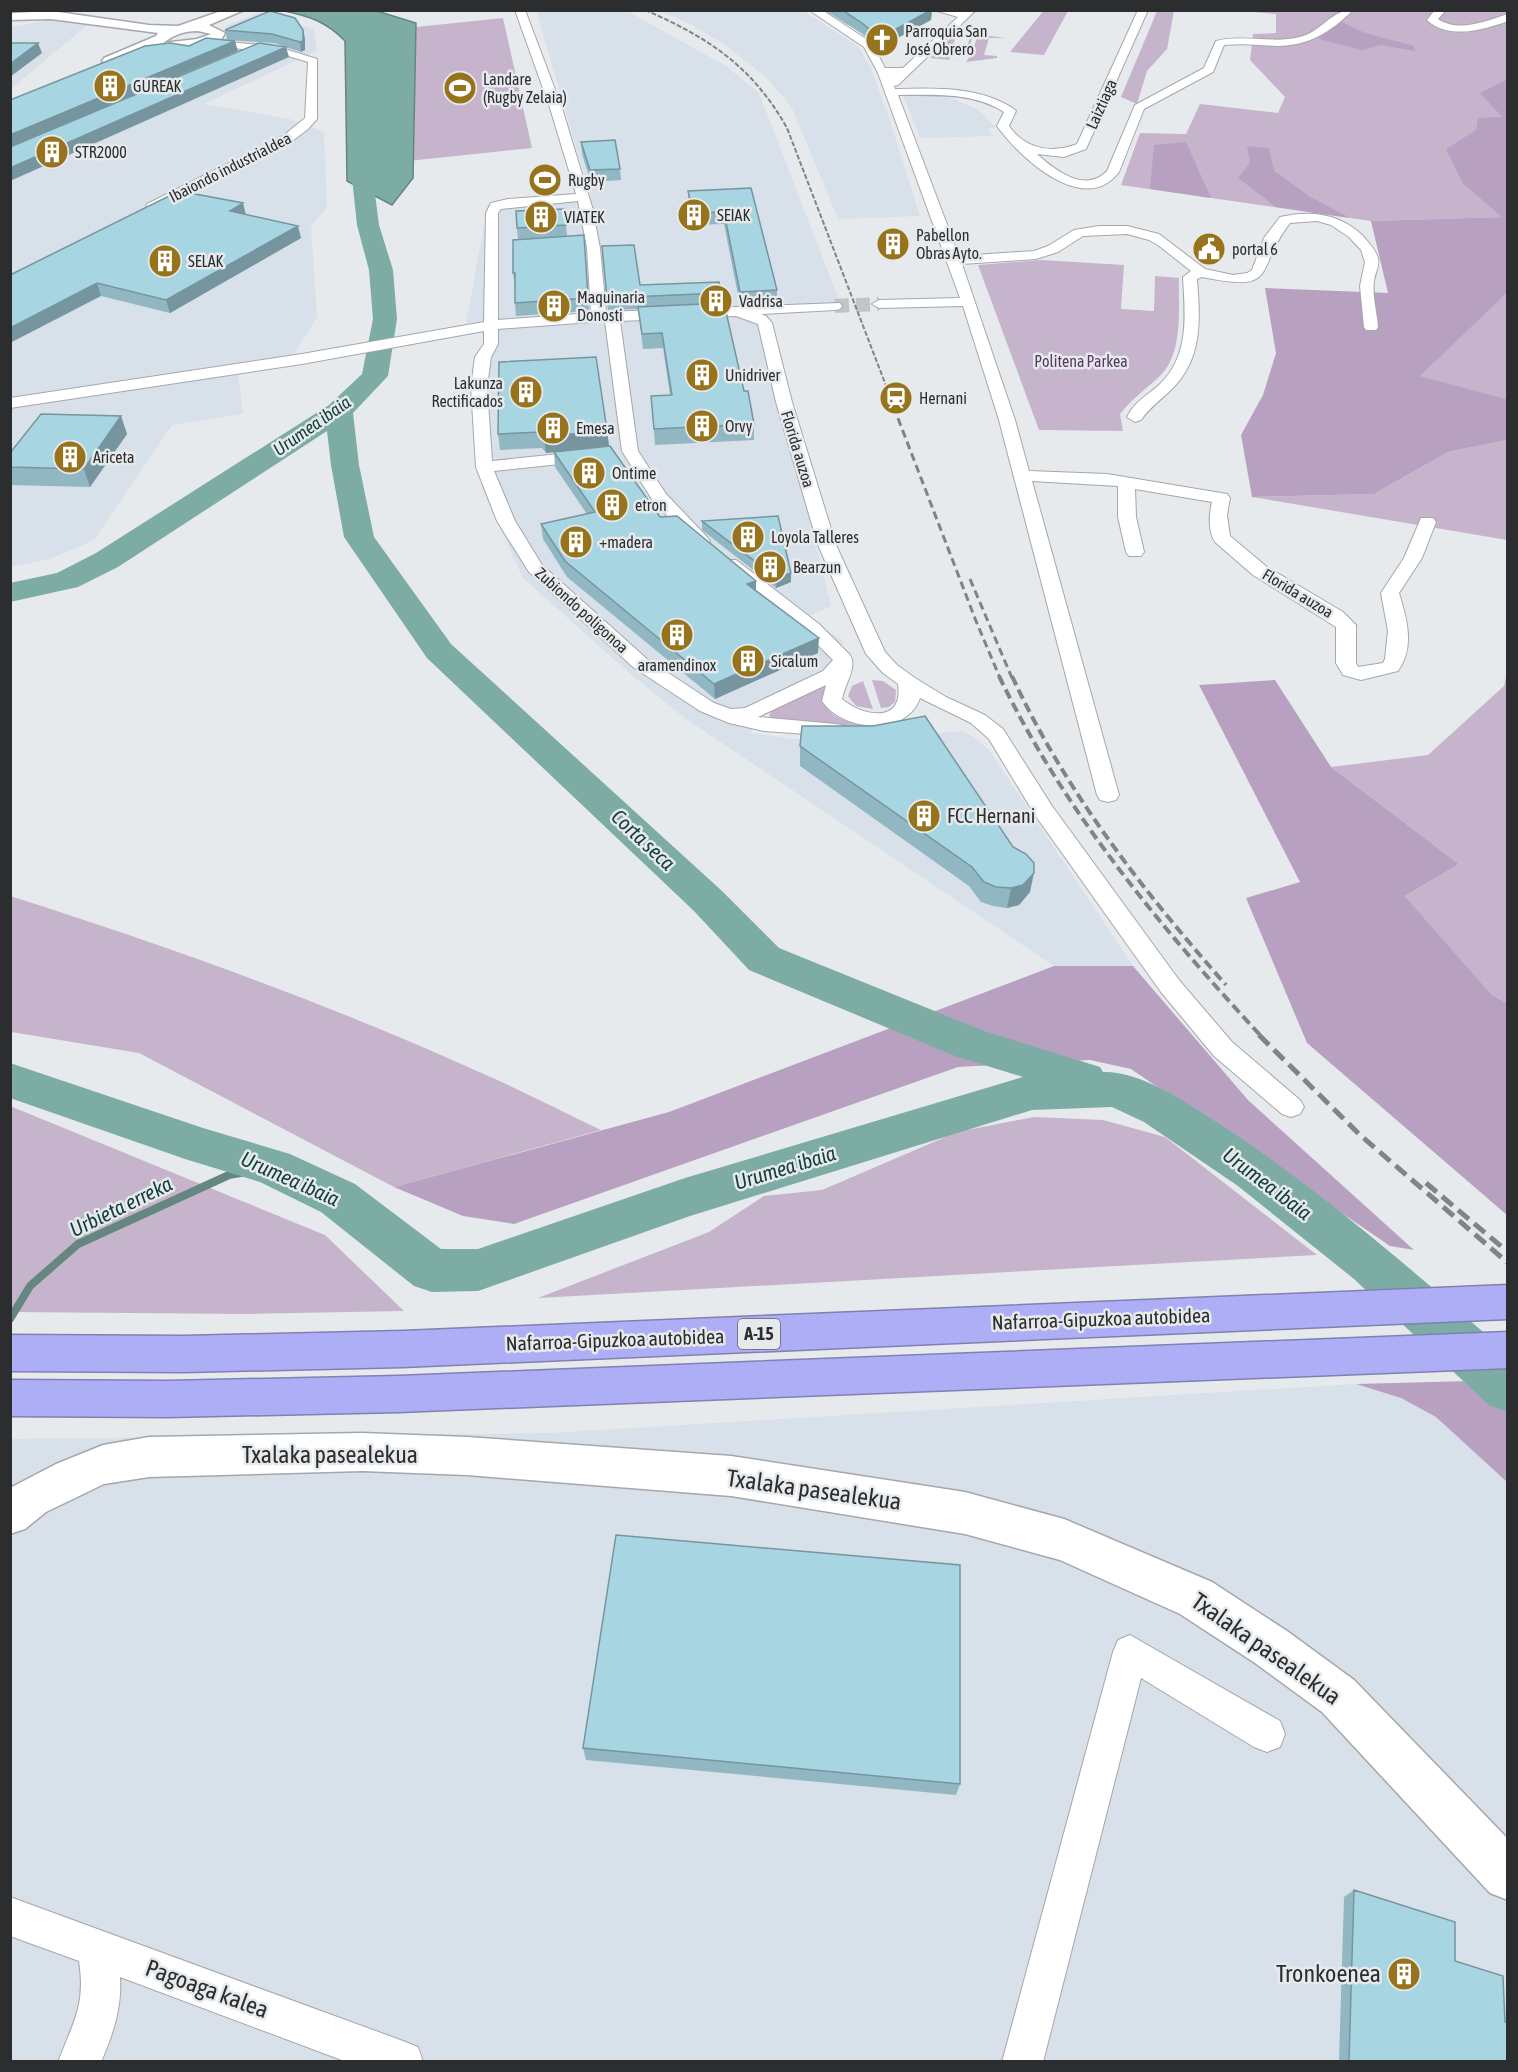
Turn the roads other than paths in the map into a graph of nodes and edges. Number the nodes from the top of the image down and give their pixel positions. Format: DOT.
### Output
graph roads {
  1 [pos="238,10"];
  2 [pos="520,10"];
  3 [pos="814,10"];
  4 [pos="939,10"];
  5 [pos="1143,10"];
  6 [pos="1348,10"];
  7 [pos="1441,10"];
  8 [pos="968,13"];
  9 [pos="23,14"];
  10 [pos="222,17"];
  11 [pos="1508,17"];
  12 [pos="184,28"];
  13 [pos="149,29"];
  14 [pos="216,32"];
  15 [pos="162,37"];
  16 [pos="199,43"];
  17 [pos="183,45"];
  18 [pos="138,50"];
  19 [pos="236,50"];
  20 [pos="881,64"];
  21 [pos="909,65"];
  22 [pos="98,66"];
  23 [pos="891,92"];
  24 [pos="1027,149"];
  25 [pos="583,197"];
  26 [pos="140,213"];
  27 [pos="952,260"];
  28 [pos="1200,272"];
  29 [pos="961,302"];
  30 [pos="879,304"];
  31 [pos="835,306"];
  32 [pos="786,308"];
  33 [pos="738,312"];
  34 [pos="605,318"];
  35 [pos="761,319"];
  36 [pos="490,325"];
  37 [pos="1371,327"];
  38 [pos="10,403"];
  39 [pos="1135,417"];
  40 [pos="619,452"];
  41 [pos="484,467"];
  42 [pos="1024,476"];
  43 [pos="1126,482"];
  44 [pos="1427,522"];
  45 [pos="1135,552"];
  46 [pos="843,659"];
  47 [pos="925,713"];
  48 [pos="723,714"];
  49 [pos="1108,795"];
  50 [pos="1291,1107"];
  51 [pos="1508,1302"];
  52 [pos="1508,1350"];
  53 [pos="10,1353"];
  54 [pos="10,1398"];
  55 [pos="10,1514"];
  56 [pos="1267,1734"];
  57 [pos="1508,1875"];
  58 [pos="10,1916"];
  59 [pos="96,1949"];
  60 [pos="78,2061"];
  61 [pos="403,2061"];
  62 [pos="1022,2061"];
  1 -- 10 [label="main road"];
  2 -- 25 [label="street"];
  3 -- 20 [label="street"];
  4 -- 8 [label="street"];
  5 -- 24 [label="street, Laiztiaga"];
  6 -- 24 [label="street"];
  7 -- 11 [label="street"];
  8 -- 21 [label="street"];
  9 -- 13 [label="main road"];
  10 -- 12 [label="main road"];
  10 -- 14 [label="main road"];
  12 -- 13 [label="main road"];
  12 -- 14 [label="main road"];
  12 -- 15 [label="main road"];
  13 -- 15 [label="main road"];
  14 -- 16 [label="main road"];
  14 -- 19 [label="street"];
  15 -- 17 [label="main road"];
  15 -- 18 [label="main road"];
  16 -- 17 [label="main road"];
  16 -- 19 [label="street"];
  17 -- 18 [label="main road"];
  18 -- 22 [label="main road"];
  19 -- 26 [label="street, Ibaiondo industrialdea"];
  20 -- 21 [label="street"];
  20 -- 23 [label="street"];
  21 -- 23 [label="street"];
  23 -- 24 [label="street"];
  23 -- 27 [label="street"];
  25 -- 34 [label="street"];
  25 -- 36 [label="street"];
  27 -- 28 [label="street"];
  27 -- 29 [label="street"];
  28 -- 37 [label="street"];
  28 -- 39 [label="street"];
  29 -- 30 [label="street"];
  29 -- 42 [label="street"];
  31 -- 32 [label="street"];
  32 -- 33 [label="street"];
  32 -- 35 [label="street"];
  33 -- 34 [label="street"];
  33 -- 35 [label="street"];
  34 -- 36 [label="street"];
  34 -- 40 [label="street"];
  35 -- 47 [label="street, Florida auzoa"];
  36 -- 38 [label="street"];
  36 -- 41 [label="street, Zubiondo poligonoa"];
  40 -- 41 [label="street"];
  40 -- 46 [label="street"];
  41 -- 48 [label="street, Zubiondo poligonoa"];
  42 -- 43 [label="street, Florida auzoa"];
  42 -- 49 [label="street"];
  43 -- 44 [label="street, Florida auzoa"];
  43 -- 45 [label="street"];
  46 -- 47 [label="street"];
  46 -- 48 [label="street"];
  47 -- 48 [label="street, Zubiondo poligonoa"];
  47 -- 50 [label="street, Zubiondo poligonoa"];
  51 -- 53 [label="highway, Nafarroa-Gipuzkoa autobidea / A-15"];
  52 -- 54 [label="highway"];
  55 -- 57 [label="main road, Txalaka pasealekua"];
  56 -- 62 [label="street"];
  58 -- 59 [label="street, Pagoaga kalea"];
  59 -- 60 [label="street"];
  59 -- 61 [label="street, Pagoaga kalea"];
}
